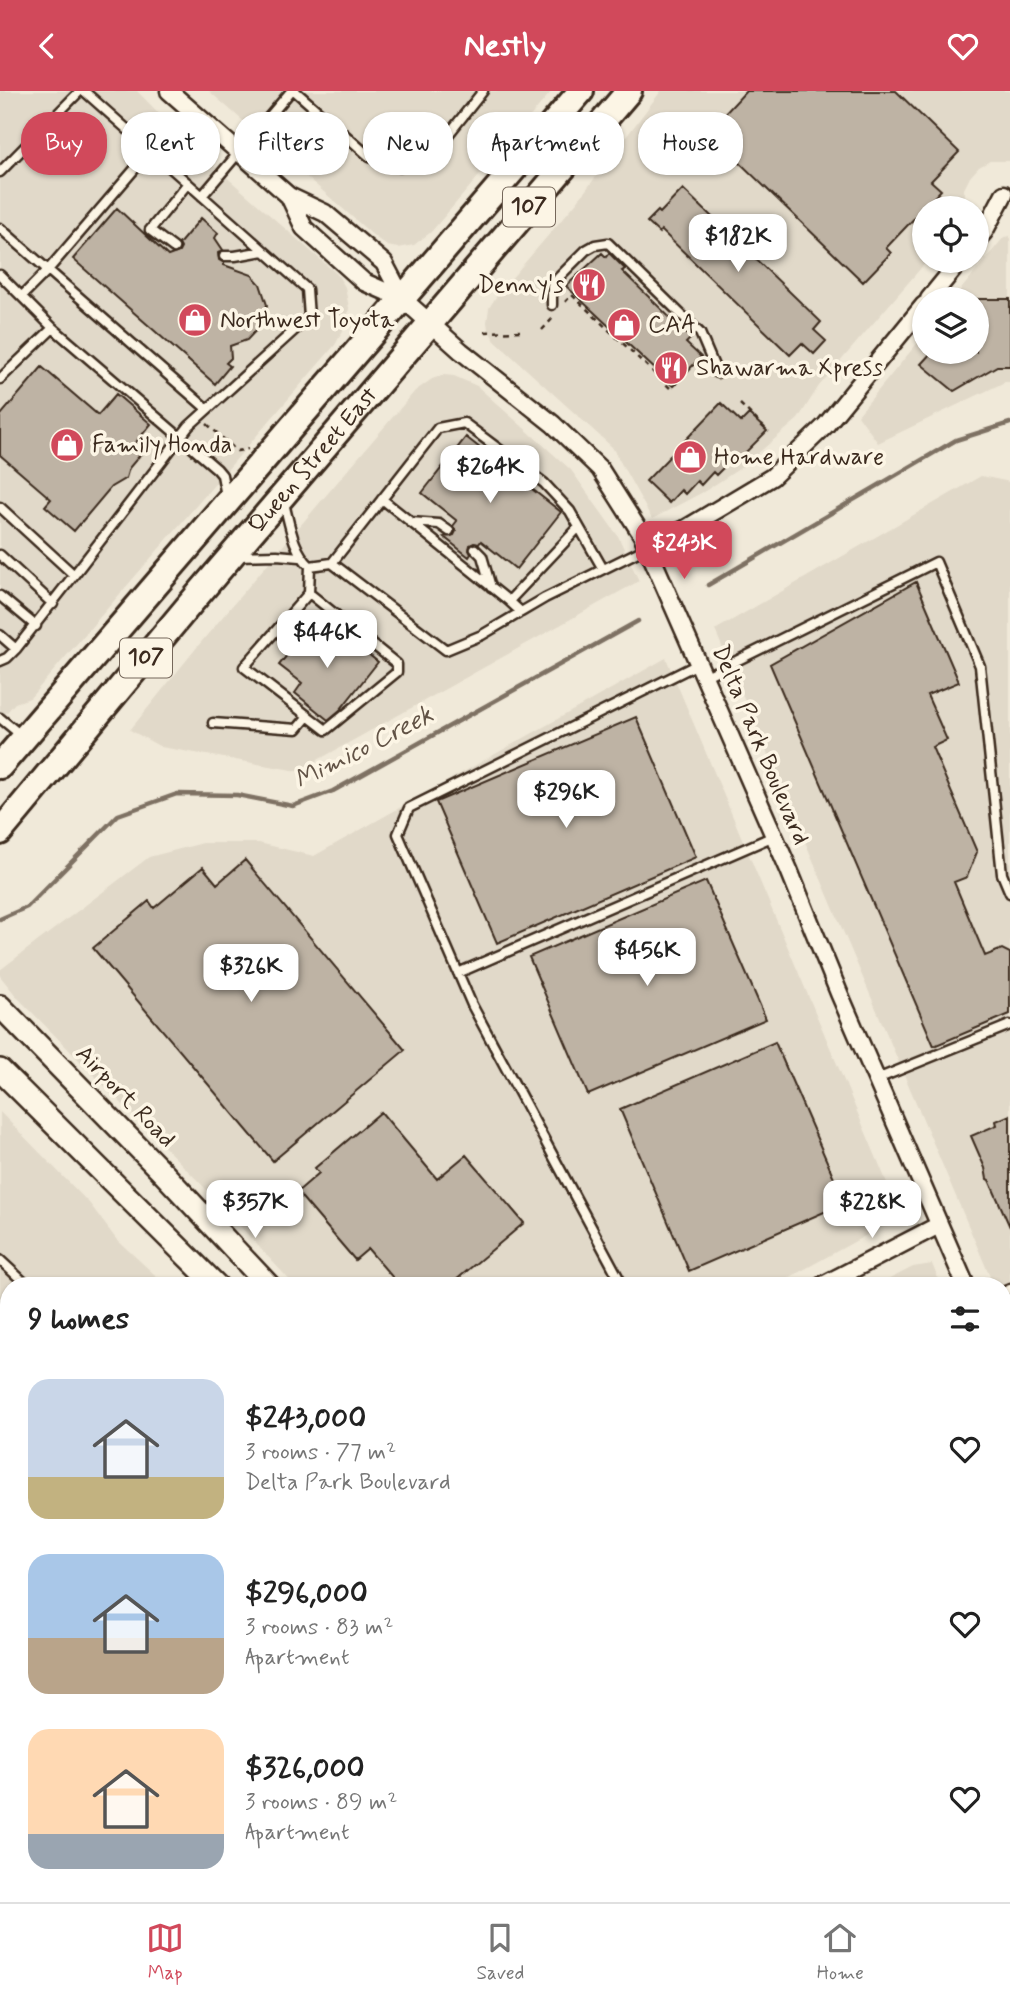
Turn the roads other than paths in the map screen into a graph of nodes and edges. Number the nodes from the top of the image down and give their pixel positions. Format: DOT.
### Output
graph roads {
  1 [pos="82,91"];
  2 [pos="169,91"];
  3 [pos="293,91"];
  4 [pos="483,91"];
  5 [pos="581,91"];
  6 [pos="629,91"];
  7 [pos="274,112"];
  8 [pos="121,124"];
  9 [pos="234,148"];
  10 [pos="234,157"];
  11 [pos="0,172"];
  12 [pos="130,175"];
  13 [pos="179,175"];
  14 [pos="265,175"];
  15 [pos="188,183"];
  16 [pos="1004,194"];
  17 [pos="202,196"];
  18 [pos="289,196"];
  19 [pos="989,222"];
  20 [pos="0,228"];
  21 [pos="174,248"];
  22 [pos="264,251"];
  23 [pos="224,256"];
  24 [pos="48,270"];
  25 [pos="950,273"];
  26 [pos="0,275"];
  27 [pos="939,287"];
  28 [pos="22,296"];
  29 [pos="403,299"];
  30 [pos="552,305"];
  31 [pos="912,320"];
  32 [pos="430,323"];
  33 [pos="53,328"];
  34 [pos="717,373"];
  35 [pos="0,379"];
  36 [pos="207,409"];
  37 [pos="181,435"];
  38 [pos="249,478"];
  39 [pos="282,495"];
  40 [pos="382,499"];
  41 [pos="228,504"];
  42 [pos="0,507"];
  43 [pos="410,522"];
  44 [pos="579,527"];
  45 [pos="449,531"];
  46 [pos="649,546"];
  47 [pos="475,549"];
  48 [pos="0,555"];
  49 [pos="231,556"];
  50 [pos="300,557"];
  51 [pos="332,563"];
  52 [pos="310,566"];
  53 [pos="603,569"];
  54 [pos="74,575"];
  55 [pos="491,587"];
  56 [pos="309,593"];
  57 [pos="0,596"];
  58 [pos="509,601"];
  59 [pos="53,604"];
  60 [pos="521,612"];
  61 [pos="36,626"];
  62 [pos="0,635"];
  63 [pos="16,649"];
  64 [pos="0,661"];
  65 [pos="703,669"];
  66 [pos="308,716"];
  67 [pos="0,718"];
  68 [pos="213,723"];
  69 [pos="24,738"];
  70 [pos="0,766"];
  71 [pos="0,832"];
  72 [pos="774,836"];
  73 [pos="1010,893"];
  74 [pos="458,973"];
  75 [pos="0,1006"];
  76 [pos="1010,1025"];
  77 [pos="0,1070"];
  78 [pos="876,1079"];
  79 [pos="939,1225"];
  80 [pos="0,1260"];
  81 [pos="18,1277"];
  82 [pos="208,1277"];
  83 [pos="261,1277"];
  84 [pos="618,1277"];
  85 [pos="838,1277"];
  86 [pos="962,1277"];
  1 -- 8 [label="lane"];
  1 -- 11 [label="lane"];
  2 -- 9 [label="street"];
  3 -- 4 [label="lane"];
  3 -- 7 [label="lane"];
  5 -- 29 [label="main road, Queen Street East / 107"];
  6 -- 32 [label="main road, Queen Street East / 107"];
  10 -- 17 [label="lane"];
  12 -- 24 [label="lane"];
  13 -- 15 [label="lane"];
  14 -- 18 [label="street"];
  15 -- 17 [label="lane"];
  15 -- 21 [label="lane"];
  16 -- 19 [label="street"];
  17 -- 22 [label="lane"];
  18 -- 29 [label="street"];
  18 -- 29 [label="street"];
  20 -- 24 [label="lane"];
  22 -- 23 [label="lane"];
  22 -- 36 [label="lane"];
  24 -- 28 [label="lane"];
  24 -- 36 [label="lane"];
  25 -- 27 [label="street"];
  26 -- 28 [label="lane"];
  28 -- 33 [label="lane"];
  29 -- 32 [label="street, Delta Park Boulevard"];
  29 -- 38 [label="main road, Queen Street East / 107"];
  30 -- 34 [label="lane"];
  31 -- 46 [label="street"];
  32 -- 39 [label="main road, Queen Street East / 107"];
  32 -- 46 [label="street, Delta Park Boulevard"];
  33 -- 35 [label="lane"];
  33 -- 37 [label="lane"];
  36 -- 37 [label="lane"];
  37 -- 41 [label="lane"];
  37 -- 54 [label="lane"];
  38 -- 41 [label="main road, Queen Street East / 107"];
  38 -- 49 [label="main road"];
  39 -- 49 [label="main road, Queen Street East / 107"];
  39 -- 50 [label="lane"];
  40 -- 43 [label="lane"];
  40 -- 44 [label="lane"];
  40 -- 51 [label="lane"];
  41 -- 69 [label="main road, Queen Street East / 107"];
  42 -- 54 [label="lane"];
  43 -- 45 [label="lane"];
  43 -- 55 [label="lane"];
  44 -- 53 [label="lane"];
  44 -- 58 [label="lane"];
  46 -- 53 [label="lane"];
  46 -- 65 [label="street, Delta Park Boulevard"];
  47 -- 55 [label="lane"];
  48 -- 59 [label="lane"];
  49 -- 50 [label="lane"];
  49 -- 71 [label="main road, Queen Street East / 107"];
  50 -- 52 [label="lane"];
  51 -- 52 [label="lane"];
  51 -- 60 [label="lane"];
  52 -- 56 [label="lane"];
  53 -- 60 [label="lane"];
  54 -- 59 [label="lane"];
  55 -- 58 [label="lane"];
  56 -- 66 [label="lane"];
  56 -- 66 [label="lane"];
  57 -- 61 [label="lane"];
  58 -- 60 [label="lane"];
  59 -- 61 [label="lane"];
  61 -- 63 [label="lane"];
  62 -- 63 [label="lane"];
  63 -- 64 [label="lane"];
  65 -- 72 [label="street, Delta Park Boulevard"];
  65 -- 73 [label="lane"];
  65 -- 74 [label="lane"];
  66 -- 68 [label="lane"];
  67 -- 69 [label="lane"];
  69 -- 70 [label="main road, Queen Street East / 107"];
  72 -- 74 [label="lane"];
  72 -- 78 [label="street, Delta Park Boulevard"];
  74 -- 84 [label="lane"];
  75 -- 83 [label="main road, Airport Road"];
  76 -- 78 [label="lane"];
  77 -- 82 [label="main road"];
  78 -- 79 [label="street, Delta Park Boulevard"];
  79 -- 85 [label="street"];
  79 -- 86 [label="street, Delta Park Boulevard"];
  80 -- 81 [label="lane"];
}
